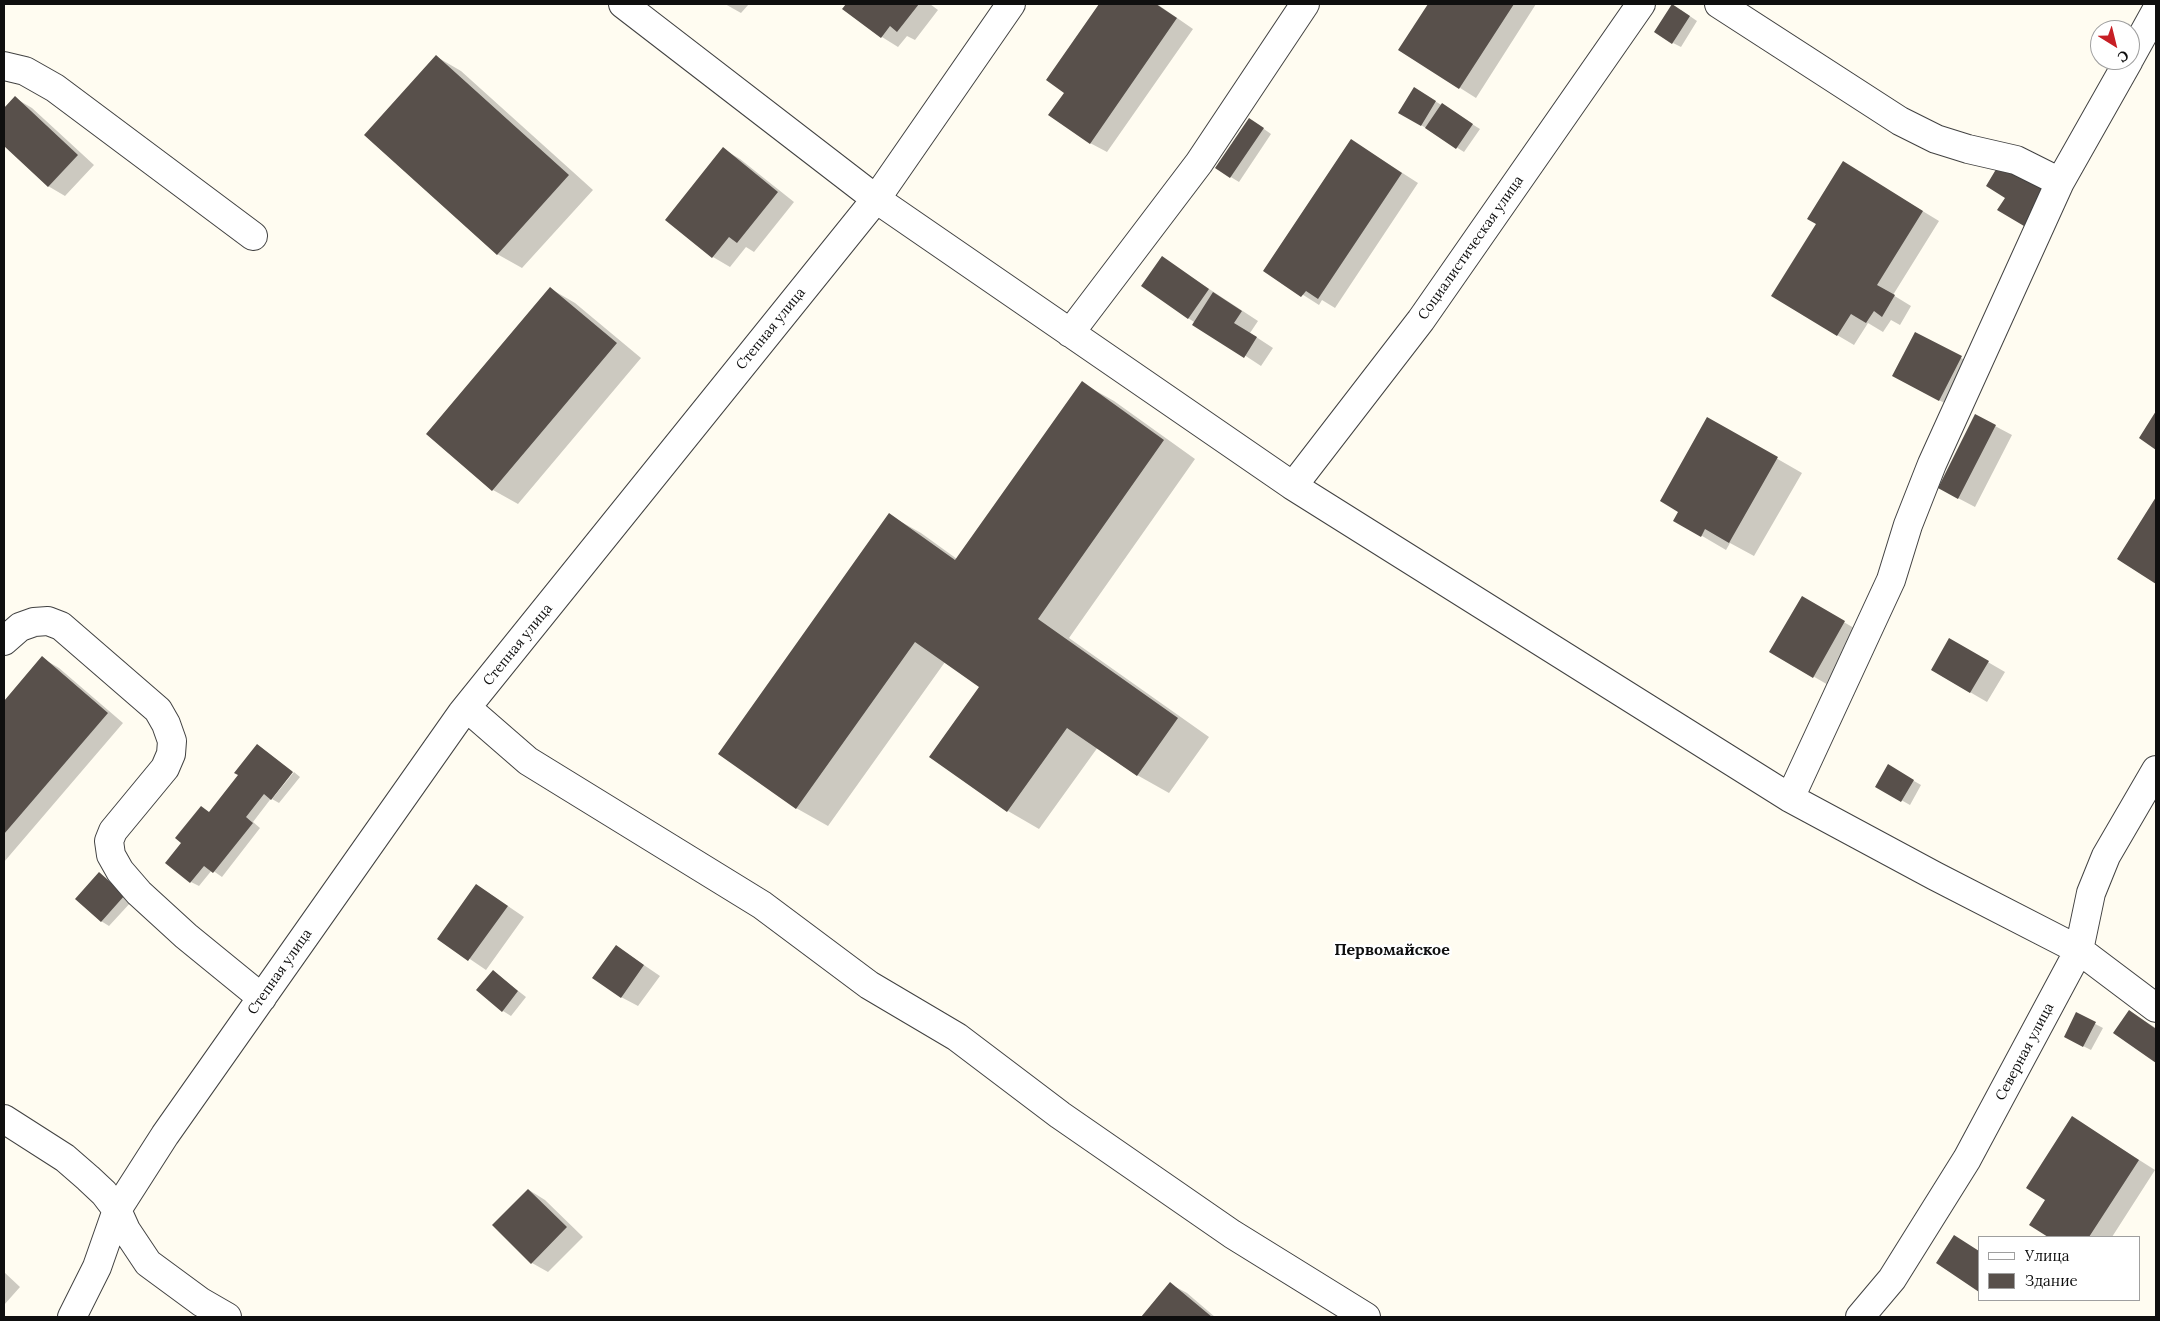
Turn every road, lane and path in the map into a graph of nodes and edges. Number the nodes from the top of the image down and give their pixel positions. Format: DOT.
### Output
graph roads {
  1 [pos="623,4"];
  2 [pos="1011,4"];
  3 [pos="1305,4"];
  4 [pos="1641,4"];
  5 [pos="1719,4"];
  6 [pos="2156,11"];
  7 [pos="2140,39"];
  8 [pos="4,66"];
  9 [pos="2123,70"];
  10 [pos="2060,182"];
  11 [pos="876,199"];
  12 [pos="253,236"];
  13 [pos="1070,334"];
  14 [pos="1293,486"];
  15 [pos="4,641"];
  16 [pos="467,708"];
  17 [pos="2156,770"];
  18 [pos="1790,798"];
  19 [pos="2079,950"];
  20 [pos="262,998"];
  21 [pos="2156,1008"];
  22 [pos="4,1119"];
  23 [pos="117,1210"];
  24 [pos="72,1317"];
  25 [pos="227,1317"];
  26 [pos="1366,1317"];
  27 [pos="1860,1317"];
  1 -- 11 [label="street"];
  2 -- 11 [label="street, Степная улица"];
  3 -- 13 [label="street"];
  4 -- 14 [label="street, Социалистическая улица"];
  5 -- 10 [label="street"];
  6 -- 7 [label="street"];
  8 -- 12 [label="street"];
  9 -- 10 [label="street"];
  10 -- 18 [label="street"];
  11 -- 13 [label="street"];
  11 -- 16 [label="street, Степная улица"];
  13 -- 14 [label="street"];
  14 -- 18 [label="street"];
  15 -- 20 [label="street"];
  16 -- 20 [label="street, Степная улица"];
  16 -- 26 [label="street"];
  17 -- 19 [label="street, Северная улица"];
  18 -- 19 [label="street"];
  19 -- 21 [label="street"];
  19 -- 27 [label="street, Северная улица"];
  20 -- 23 [label="street, Степная улица"];
  22 -- 23 [label="street"];
  23 -- 24 [label="street, Степная улица"];
  23 -- 25 [label="street"];
}
